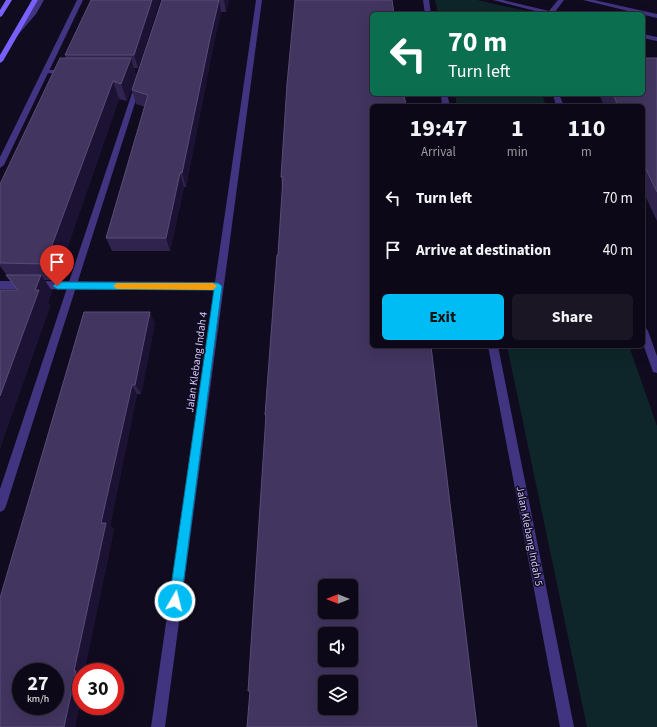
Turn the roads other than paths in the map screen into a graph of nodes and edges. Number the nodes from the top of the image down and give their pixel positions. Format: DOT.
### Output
graph roads {
  1 [pos="9,0"];
  2 [pos="35,0"];
  3 [pos="41,0"];
  4 [pos="80,0"];
  5 [pos="259,0"];
  6 [pos="426,0"];
  7 [pos="496,0"];
  8 [pos="561,0"];
  9 [pos="586,0"];
  10 [pos="428,12"];
  11 [pos="544,12"];
  12 [pos="553,12"];
  13 [pos="639,12"];
  14 [pos="645,13"];
  15 [pos="0,15"];
  16 [pos="657,16"];
  17 [pos="645,36"];
  18 [pos="13,39"];
  19 [pos="657,39"];
  20 [pos="0,61"];
  21 [pos="45,72"];
  22 [pos="75,72"];
  23 [pos="139,79"];
  24 [pos="0,165"];
  25 [pos="0,285"];
  26 [pos="71,286"];
  27 [pos="218,286"];
  28 [pos="645,336"];
  29 [pos="493,348"];
  30 [pos="657,369"];
  31 [pos="0,506"];
  32 [pos="158,727"];
  33 [pos="568,727"];
  1 -- 15 [label="street"];
  2 -- 18 [label="street"];
  3 -- 18 [label="street"];
  4 -- 21 [label="street"];
  5 -- 27 [label="street, Jalan Klebang Indah 4"];
  6 -- 10 [label="street"];
  7 -- 11 [label="street"];
  8 -- 12 [label="street"];
  9 -- 13 [label="street"];
  14 -- 16 [label="street"];
  17 -- 19 [label="street"];
  18 -- 20 [label="street"];
  21 -- 22 [label="street"];
  21 -- 24 [label="street"];
  23 -- 26 [label="street"];
  25 -- 26 [label="street"];
  26 -- 27 [label="street"];
  26 -- 31 [label="street"];
  27 -- 32 [label="street, Jalan Klebang Indah 4"];
  28 -- 30 [label="street"];
  29 -- 33 [label="street, Jalan Klebang Indah 5"];
}
